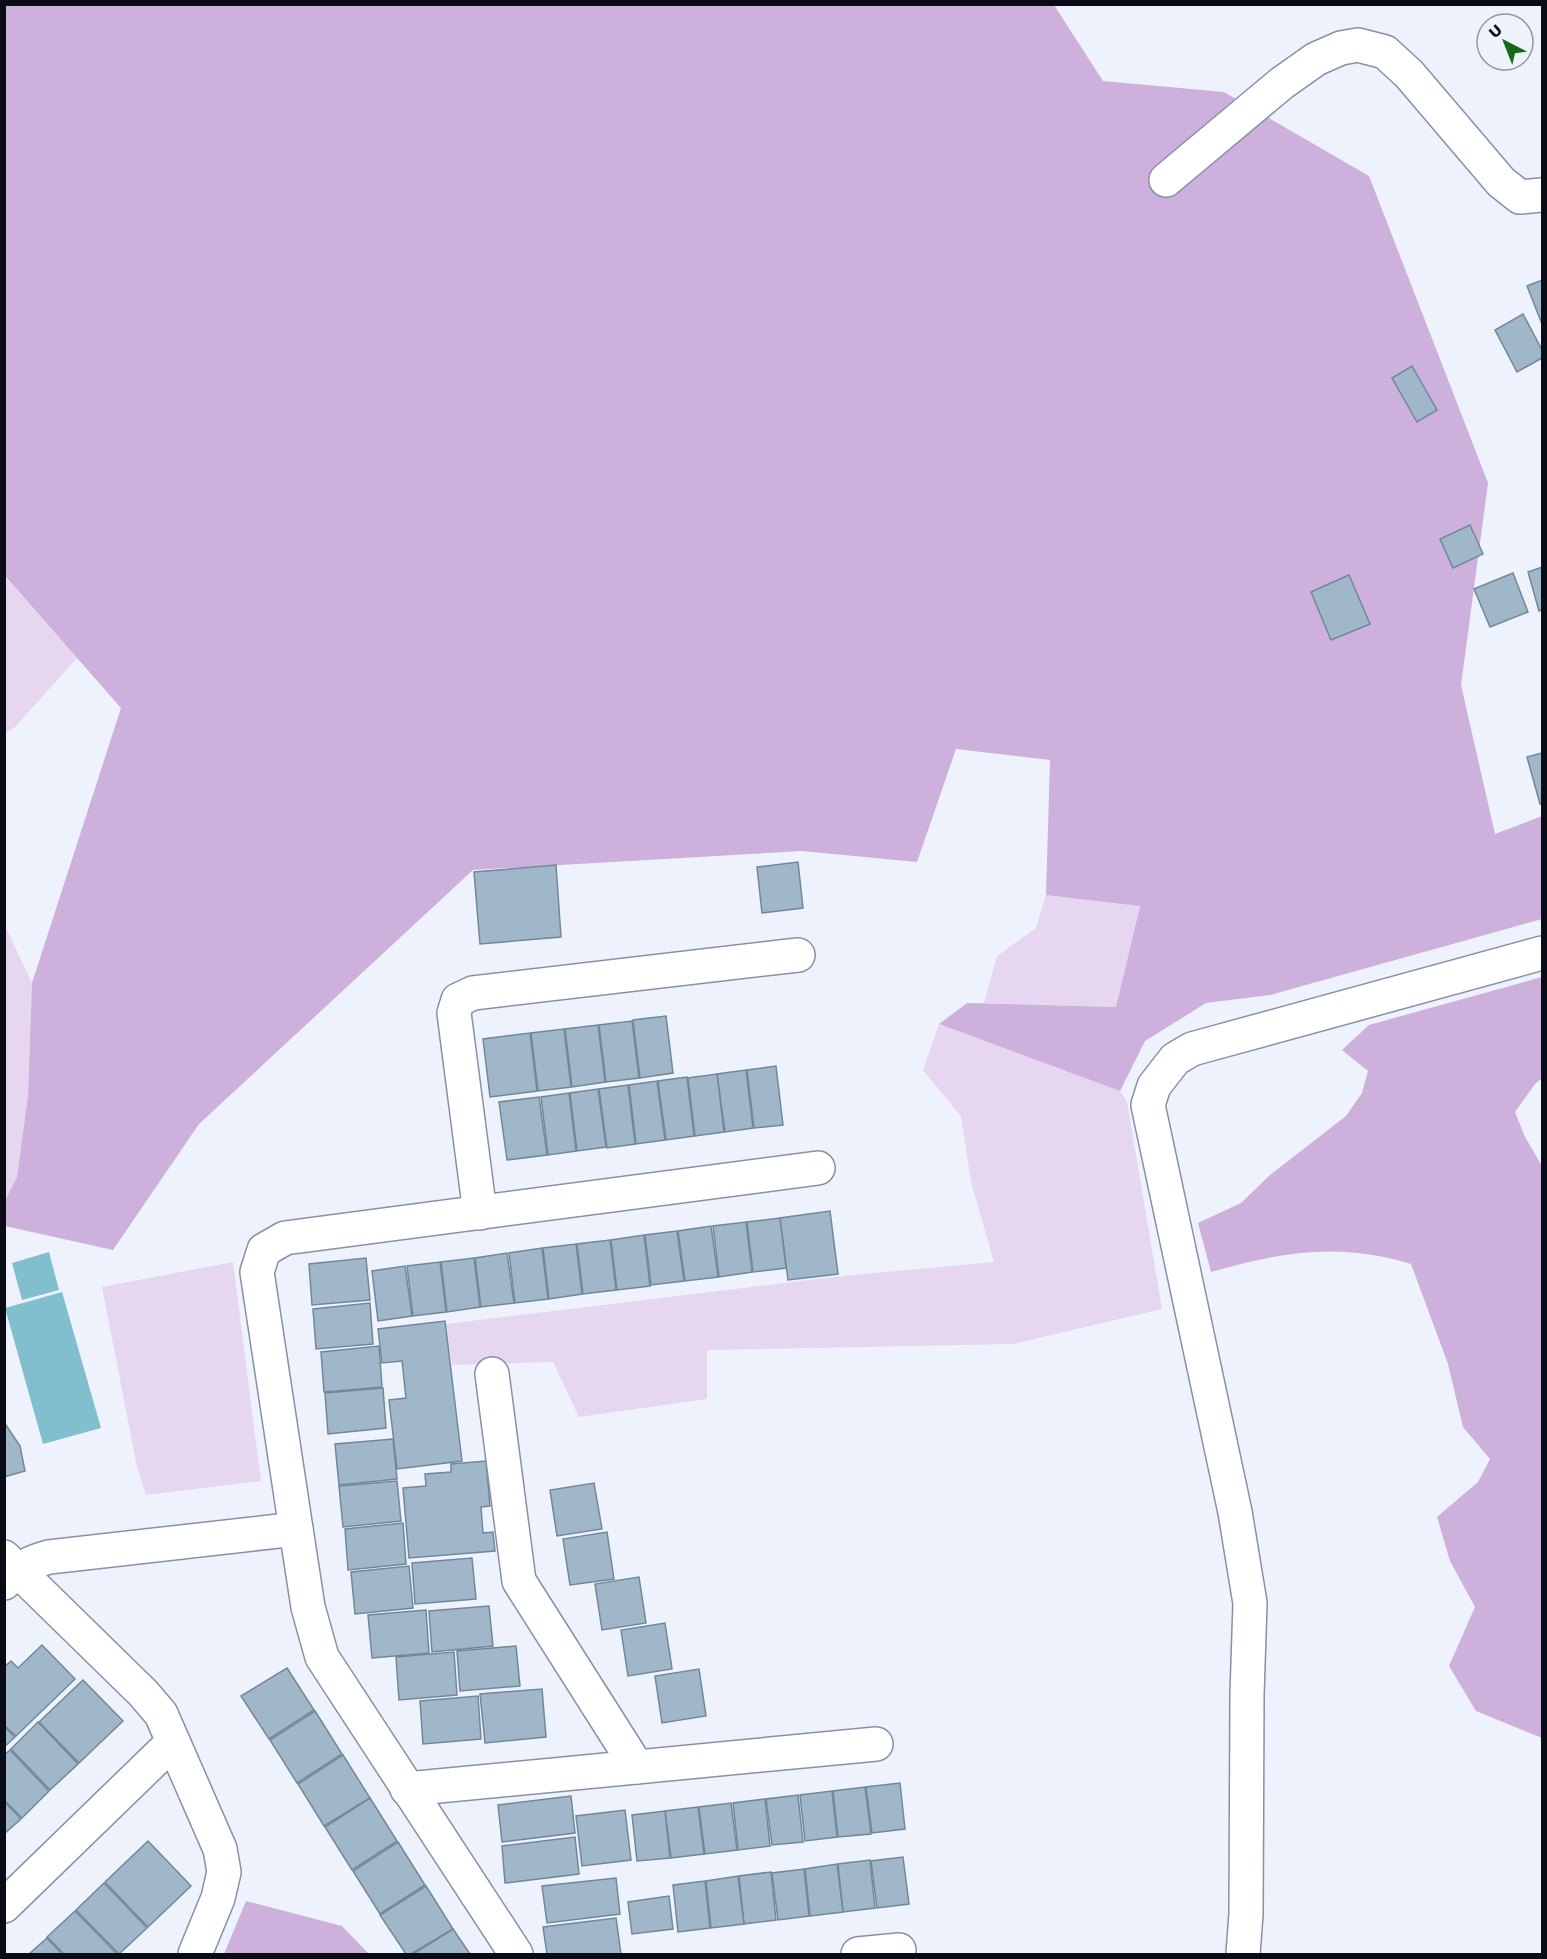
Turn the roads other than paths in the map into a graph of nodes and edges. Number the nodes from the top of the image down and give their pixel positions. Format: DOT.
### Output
graph roads {
  1 [pos="1166,180"];
  2 [pos="1542,195"];
  3 [pos="1542,953"];
  4 [pos="798,955"];
  5 [pos="818,1168"];
  6 [pos="480,1213"];
  7 [pos="492,1374"];
  8 [pos="296,1529"];
  9 [pos="9,1570"];
  10 [pos="173,1742"];
  11 [pos="876,1744"];
  12 [pos="637,1767"];
  13 [pos="407,1789"];
  14 [pos="4,1906"];
  15 [pos="899,1950"];
  16 [pos="195,1954"];
  17 [pos="516,1954"];
  18 [pos="858,1954"];
  19 [pos="1243,1954"];
  1 -- 2 [label="street"];
  3 -- 19 [label="street"];
  4 -- 6 [label="street"];
  5 -- 6 [label="street"];
  6 -- 8 [label="street"];
  7 -- 12 [label="street"];
  8 -- 9 [label="street"];
  8 -- 13 [label="street"];
  9 -- 10 [label="street"];
  10 -- 14 [label="street"];
  10 -- 16 [label="street"];
  11 -- 12 [label="street"];
  12 -- 13 [label="street"];
  13 -- 17 [label="street"];
  15 -- 18 [label="street"];
}
